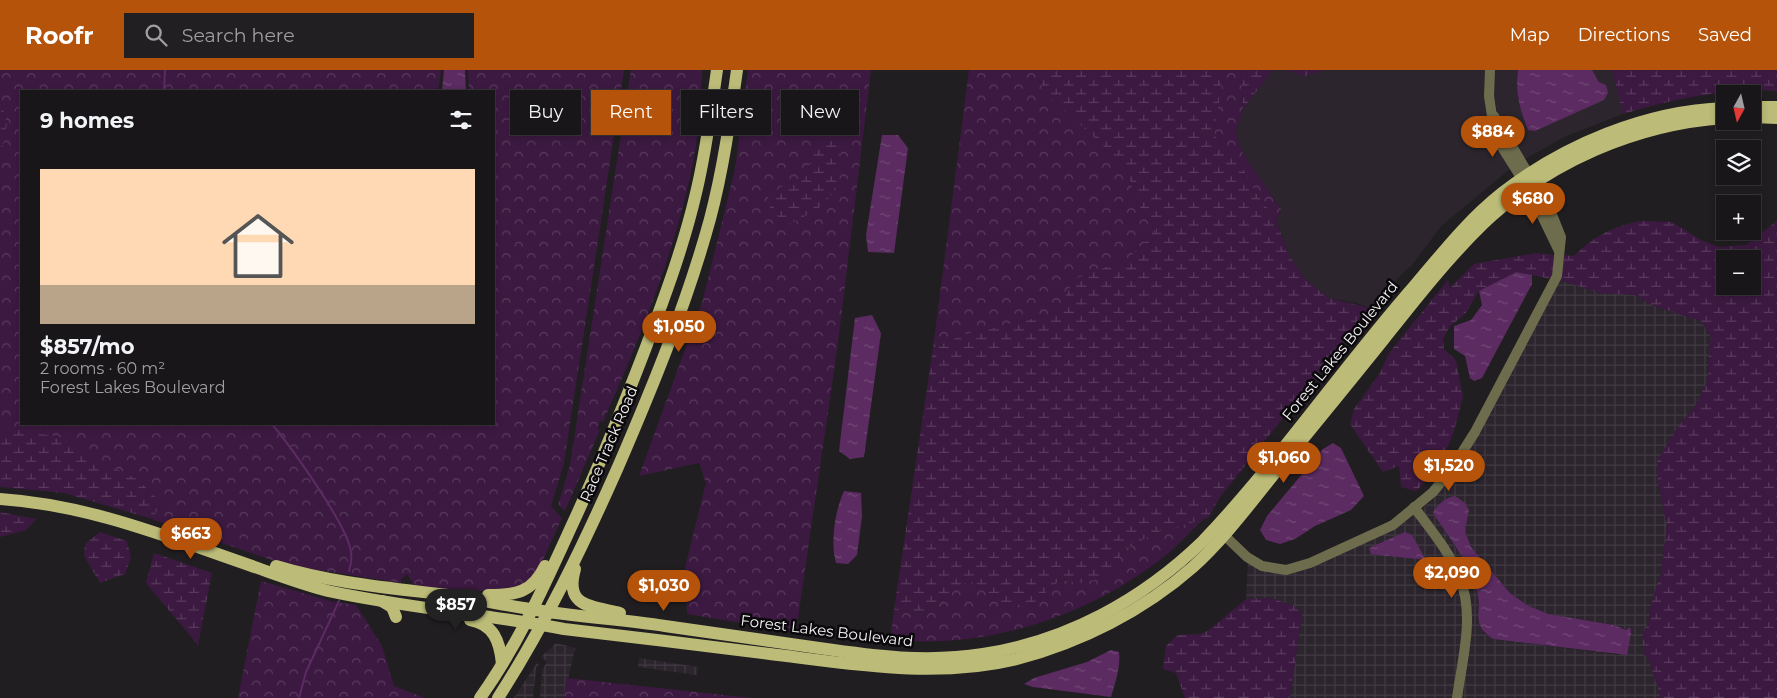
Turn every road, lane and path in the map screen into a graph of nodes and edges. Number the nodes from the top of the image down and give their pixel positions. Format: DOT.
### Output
graph roads {
  1 [pos="717,70"];
  2 [pos="737,70"];
  3 [pos="1490,70"];
  4 [pos="1761,107"];
  5 [pos="1777,107"];
  6 [pos="1716,109"];
  7 [pos="1761,117"];
  8 [pos="1777,118"];
  9 [pos="1716,119"];
  10 [pos="1529,181"];
  11 [pos="653,329"];
  12 [pos="619,416"];
  13 [pos="602,426"];
  14 [pos="608,444"];
  15 [pos="625,450"];
  16 [pos="0,491"];
  17 [pos="0,495"];
  18 [pos="61,498"];
  19 [pos="0,499"];
  20 [pos="1414,507"];
  21 [pos="1224,535"];
  22 [pos="580,550"];
  23 [pos="404,584"];
  24 [pos="319,588"];
  25 [pos="468,598"];
  26 [pos="380,600"];
  27 [pos="409,605"];
  28 [pos="548,611"];
  29 [pos="530,616"];
  30 [pos="396,617"];
  31 [pos="541,625"];
  32 [pos="776,643"];
  33 [pos="502,664"];
  34 [pos="480,698"];
  35 [pos="498,698"];
  36 [pos="1457,698"];
  1 -- 11 [label="main road, Race Track Road"];
  2 -- 15 [label="main road, Race Track Road"];
  3 -- 10 [label="street"];
  4 -- 5 [label="main road"];
  6 -- 10 [label="main road, Forest Lakes Boulevard"];
  7 -- 8 [label="main road"];
  9 -- 10 [label="main road, Forest Lakes Boulevard"];
  10 -- 20 [label="street"];
  10 -- 21 [label="main road, Forest Lakes Boulevard"];
  10 -- 32 [label="main road, Forest Lakes Boulevard"];
  11 -- 12 [label="main road, Race Track Road"];
  11 -- 15 [label="main road"];
  12 -- 13 [label="main road"];
  12 -- 14 [label="main road, Race Track Road"];
  14 -- 25 [label="main road"];
  14 -- 29 [label="main road, Race Track Road"];
  15 -- 22 [label="main road, Race Track Road"];
  16 -- 18 [label="main road, Forest Lakes Boulevard"];
  17 -- 18 [label="main road"];
  18 -- 23 [label="main road, Forest Lakes Boulevard"];
  19 -- 24 [label="main road"];
  20 -- 21 [label="street"];
  20 -- 36 [label="street"];
  21 -- 31 [label="main road, Forest Lakes Boulevard"];
  22 -- 28 [label="main road, Race Track Road"];
  22 -- 32 [label="main road"];
  23 -- 24 [label="main road"];
  23 -- 25 [label="main road, Forest Lakes Boulevard"];
  24 -- 26 [label="main road, Forest Lakes Boulevard"];
  25 -- 29 [label="main road, Forest Lakes Boulevard"];
  26 -- 27 [label="main road, Forest Lakes Boulevard"];
  26 -- 30 [label="main road"];
  27 -- 29 [label="main road, Forest Lakes Boulevard"];
  27 -- 33 [label="main road"];
  28 -- 29 [label="main road, Forest Lakes Boulevard"];
  28 -- 31 [label="main road, Race Track Road"];
  28 -- 32 [label="main road, Forest Lakes Boulevard"];
  29 -- 31 [label="main road, Forest Lakes Boulevard"];
  29 -- 33 [label="main road, Race Track Road"];
  31 -- 35 [label="main road, Race Track Road"];
  33 -- 34 [label="main road, Race Track Road"];
}
